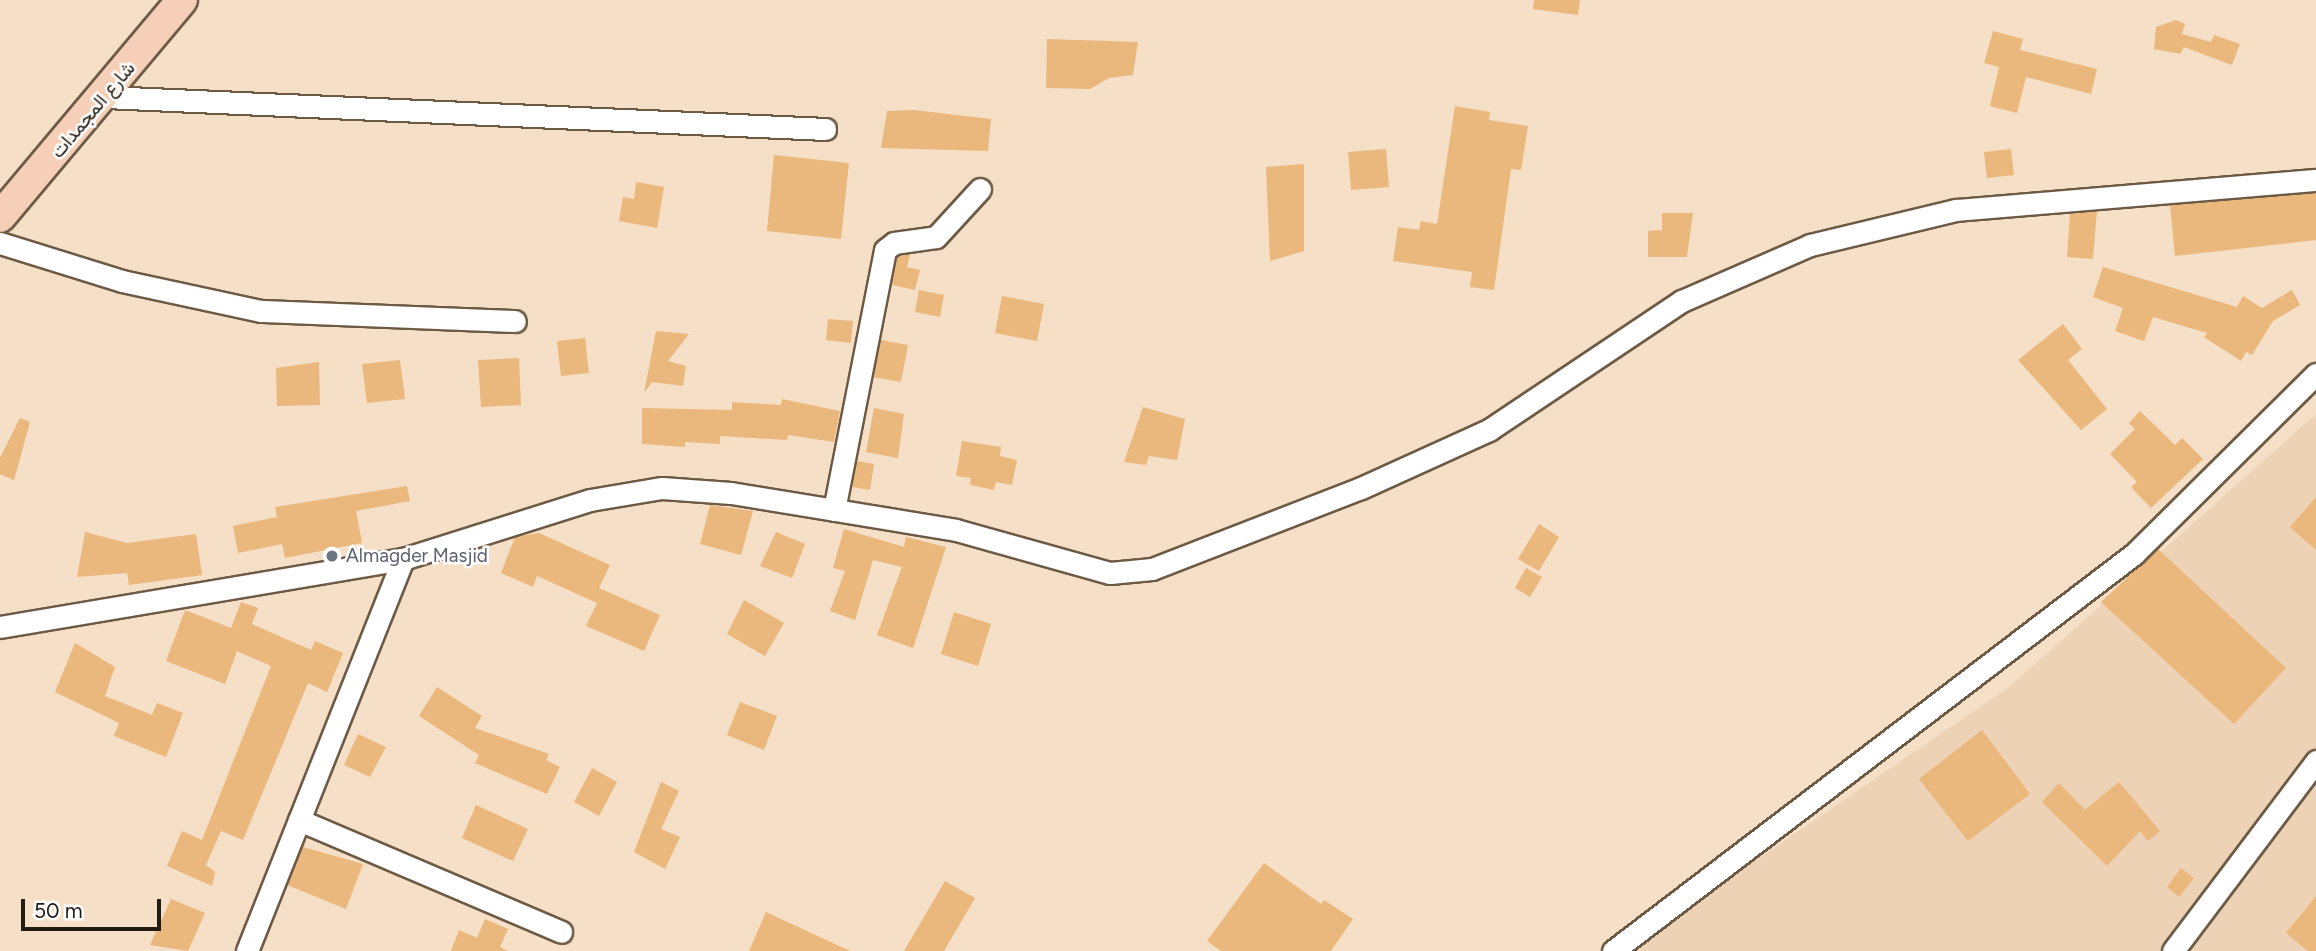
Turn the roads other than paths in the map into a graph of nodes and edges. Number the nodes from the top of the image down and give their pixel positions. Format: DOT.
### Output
graph roads {
  1 [pos="182,0"];
  2 [pos="105,97"];
  3 [pos="825,130"];
  4 [pos="2316,180"];
  5 [pos="980,189"];
  6 [pos="0,217"];
  7 [pos="0,243"];
  8 [pos="515,321"];
  9 [pos="2316,374"];
  10 [pos="834,510"];
  11 [pos="403,559"];
  12 [pos="0,627"];
  13 [pos="2316,761"];
  14 [pos="299,820"];
  15 [pos="561,932"];
  16 [pos="247,951"];
  17 [pos="1613,951"];
  18 [pos="2173,951"];
  1 -- 2 [label="main road, شارع المجمدات"];
  2 -- 3 [label="street"];
  2 -- 6 [label="main road, شارع المجمدات"];
  4 -- 10 [label="street"];
  5 -- 10 [label="street"];
  7 -- 8 [label="street"];
  9 -- 17 [label="street"];
  10 -- 11 [label="street"];
  11 -- 12 [label="street"];
  11 -- 14 [label="street"];
  13 -- 18 [label="street"];
  14 -- 15 [label="street"];
  14 -- 16 [label="street"];
}
